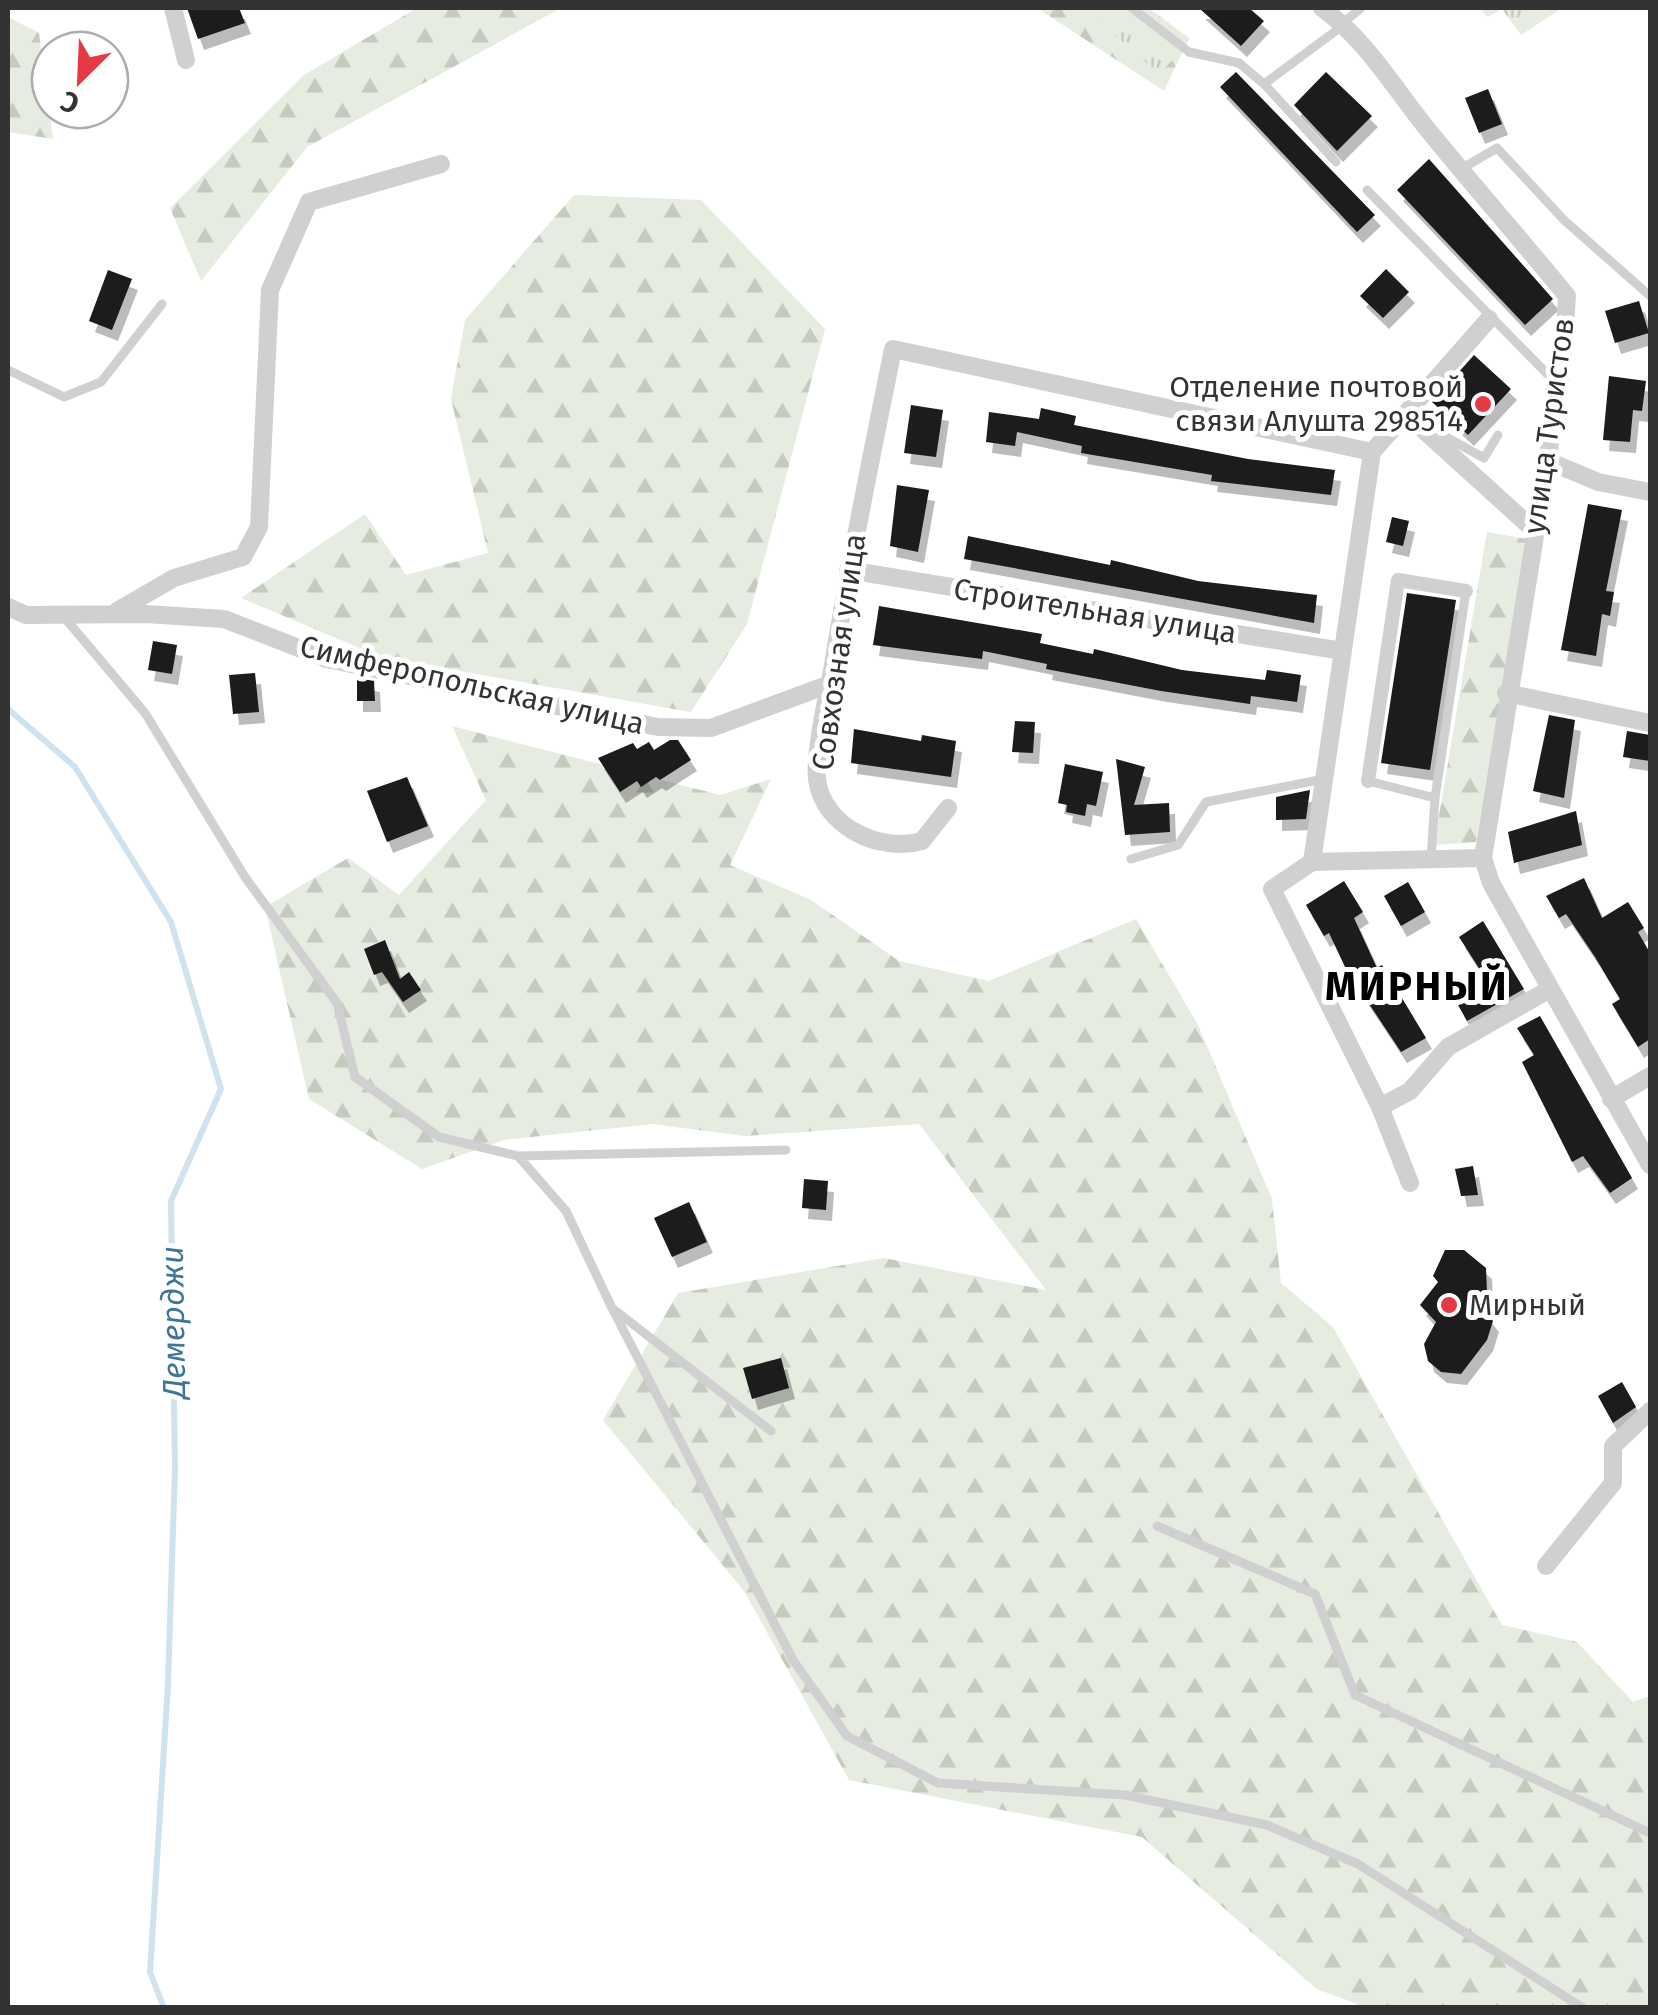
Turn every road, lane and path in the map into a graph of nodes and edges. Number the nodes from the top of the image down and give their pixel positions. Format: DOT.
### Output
graph roads {
  1 [pos="173,8"];
  2 [pos="1132,8"];
  3 [pos="1322,8"];
  4 [pos="1361,8"];
  5 [pos="1344,23"];
  6 [pos="186,60"];
  7 [pos="1264,84"];
  8 [pos="1336,162"];
  9 [pos="441,164"];
  10 [pos="1460,168"];
  11 [pos="1367,190"];
  12 [pos="1650,296"];
  13 [pos="162,304"];
  14 [pos="1490,319"];
  15 [pos="8,370"];
  16 [pos="1559,386"];
  17 [pos="1406,414"];
  18 [pos="1498,435"];
  19 [pos="1372,452"];
  20 [pos="1546,460"];
  21 [pos="1650,492"];
  22 [pos="1534,530"];
  23 [pos="848,570"];
  24 [pos="1466,591"];
  25 [pos="8,608"];
  26 [pos="112,614"];
  27 [pos="62,615"];
  28 [pos="1342,653"];
  29 [pos="830,684"];
  30 [pos="1506,693"];
  31 [pos="1650,723"];
  32 [pos="1324,779"];
  33 [pos="1368,781"];
  34 [pos="1435,798"];
  35 [pos="948,808"];
  36 [pos="1131,858"];
  37 [pos="1483,858"];
  38 [pos="1431,859"];
  39 [pos="1312,862"];
  40 [pos="1550,989"];
  41 [pos="1650,1076"];
  42 [pos="1610,1099"];
  43 [pos="1380,1107"];
  44 [pos="786,1150"];
  45 [pos="518,1156"];
  46 [pos="1650,1166"];
  47 [pos="1410,1183"];
  48 [pos="612,1308"];
  49 [pos="1650,1411"];
  50 [pos="770,1431"];
  51 [pos="1156,1526"];
  52 [pos="1546,1566"];
  53 [pos="1650,1833"];
  54 [pos="1582,2008"];
  1 -- 6 [label="street"];
  2 -- 7 [label="lane"];
  3 -- 5 [label="street, улица Туристов"];
  4 -- 5 [label="lane"];
  5 -- 7 [label="lane"];
  5 -- 10 [label="street, улица Туристов"];
  7 -- 8 [label="lane"];
  9 -- 26 [label="street, Симферопольская улица"];
  10 -- 12 [label="lane"];
  10 -- 16 [label="street, улица Туристов"];
  11 -- 14 [label="lane"];
  13 -- 15 [label="lane"];
  14 -- 16 [label="lane"];
  14 -- 17 [label="street"];
  16 -- 20 [label="street, улица Туристов"];
  17 -- 18 [label="lane"];
  17 -- 19 [label="street"];
  17 -- 22 [label="street"];
  19 -- 23 [label="street, Совхозная улица"];
  19 -- 28 [label="street"];
  20 -- 21 [label="street"];
  20 -- 22 [label="street, улица Туристов"];
  22 -- 30 [label="street, улица Туристов"];
  23 -- 28 [label="street, Строительная улица"];
  23 -- 29 [label="street, Совхозная улица"];
  24 -- 33 [label="street"];
  24 -- 34 [label="lane"];
  25 -- 27 [label="street, Симферопольская улица"];
  26 -- 27 [label="street, Симферопольская улица"];
  26 -- 29 [label="street, Симферопольская улица"];
  27 -- 45 [label="lane"];
  28 -- 32 [label="street"];
  29 -- 35 [label="street, Совхозная улица"];
  30 -- 31 [label="street"];
  30 -- 37 [label="street, улица Туристов"];
  32 -- 36 [label="lane"];
  32 -- 39 [label="street"];
  33 -- 34 [label="lane"];
  34 -- 38 [label="lane"];
  37 -- 38 [label="street"];
  37 -- 40 [label="street"];
  38 -- 39 [label="street"];
  39 -- 43 [label="street"];
  40 -- 42 [label="street"];
  40 -- 43 [label="street"];
  41 -- 42 [label="street"];
  42 -- 46 [label="street"];
  43 -- 47 [label="street"];
  44 -- 45 [label="lane"];
  45 -- 48 [label="lane"];
  48 -- 50 [label="lane"];
  48 -- 54 [label="lane"];
  49 -- 52 [label="street"];
  51 -- 53 [label="lane"];
}
